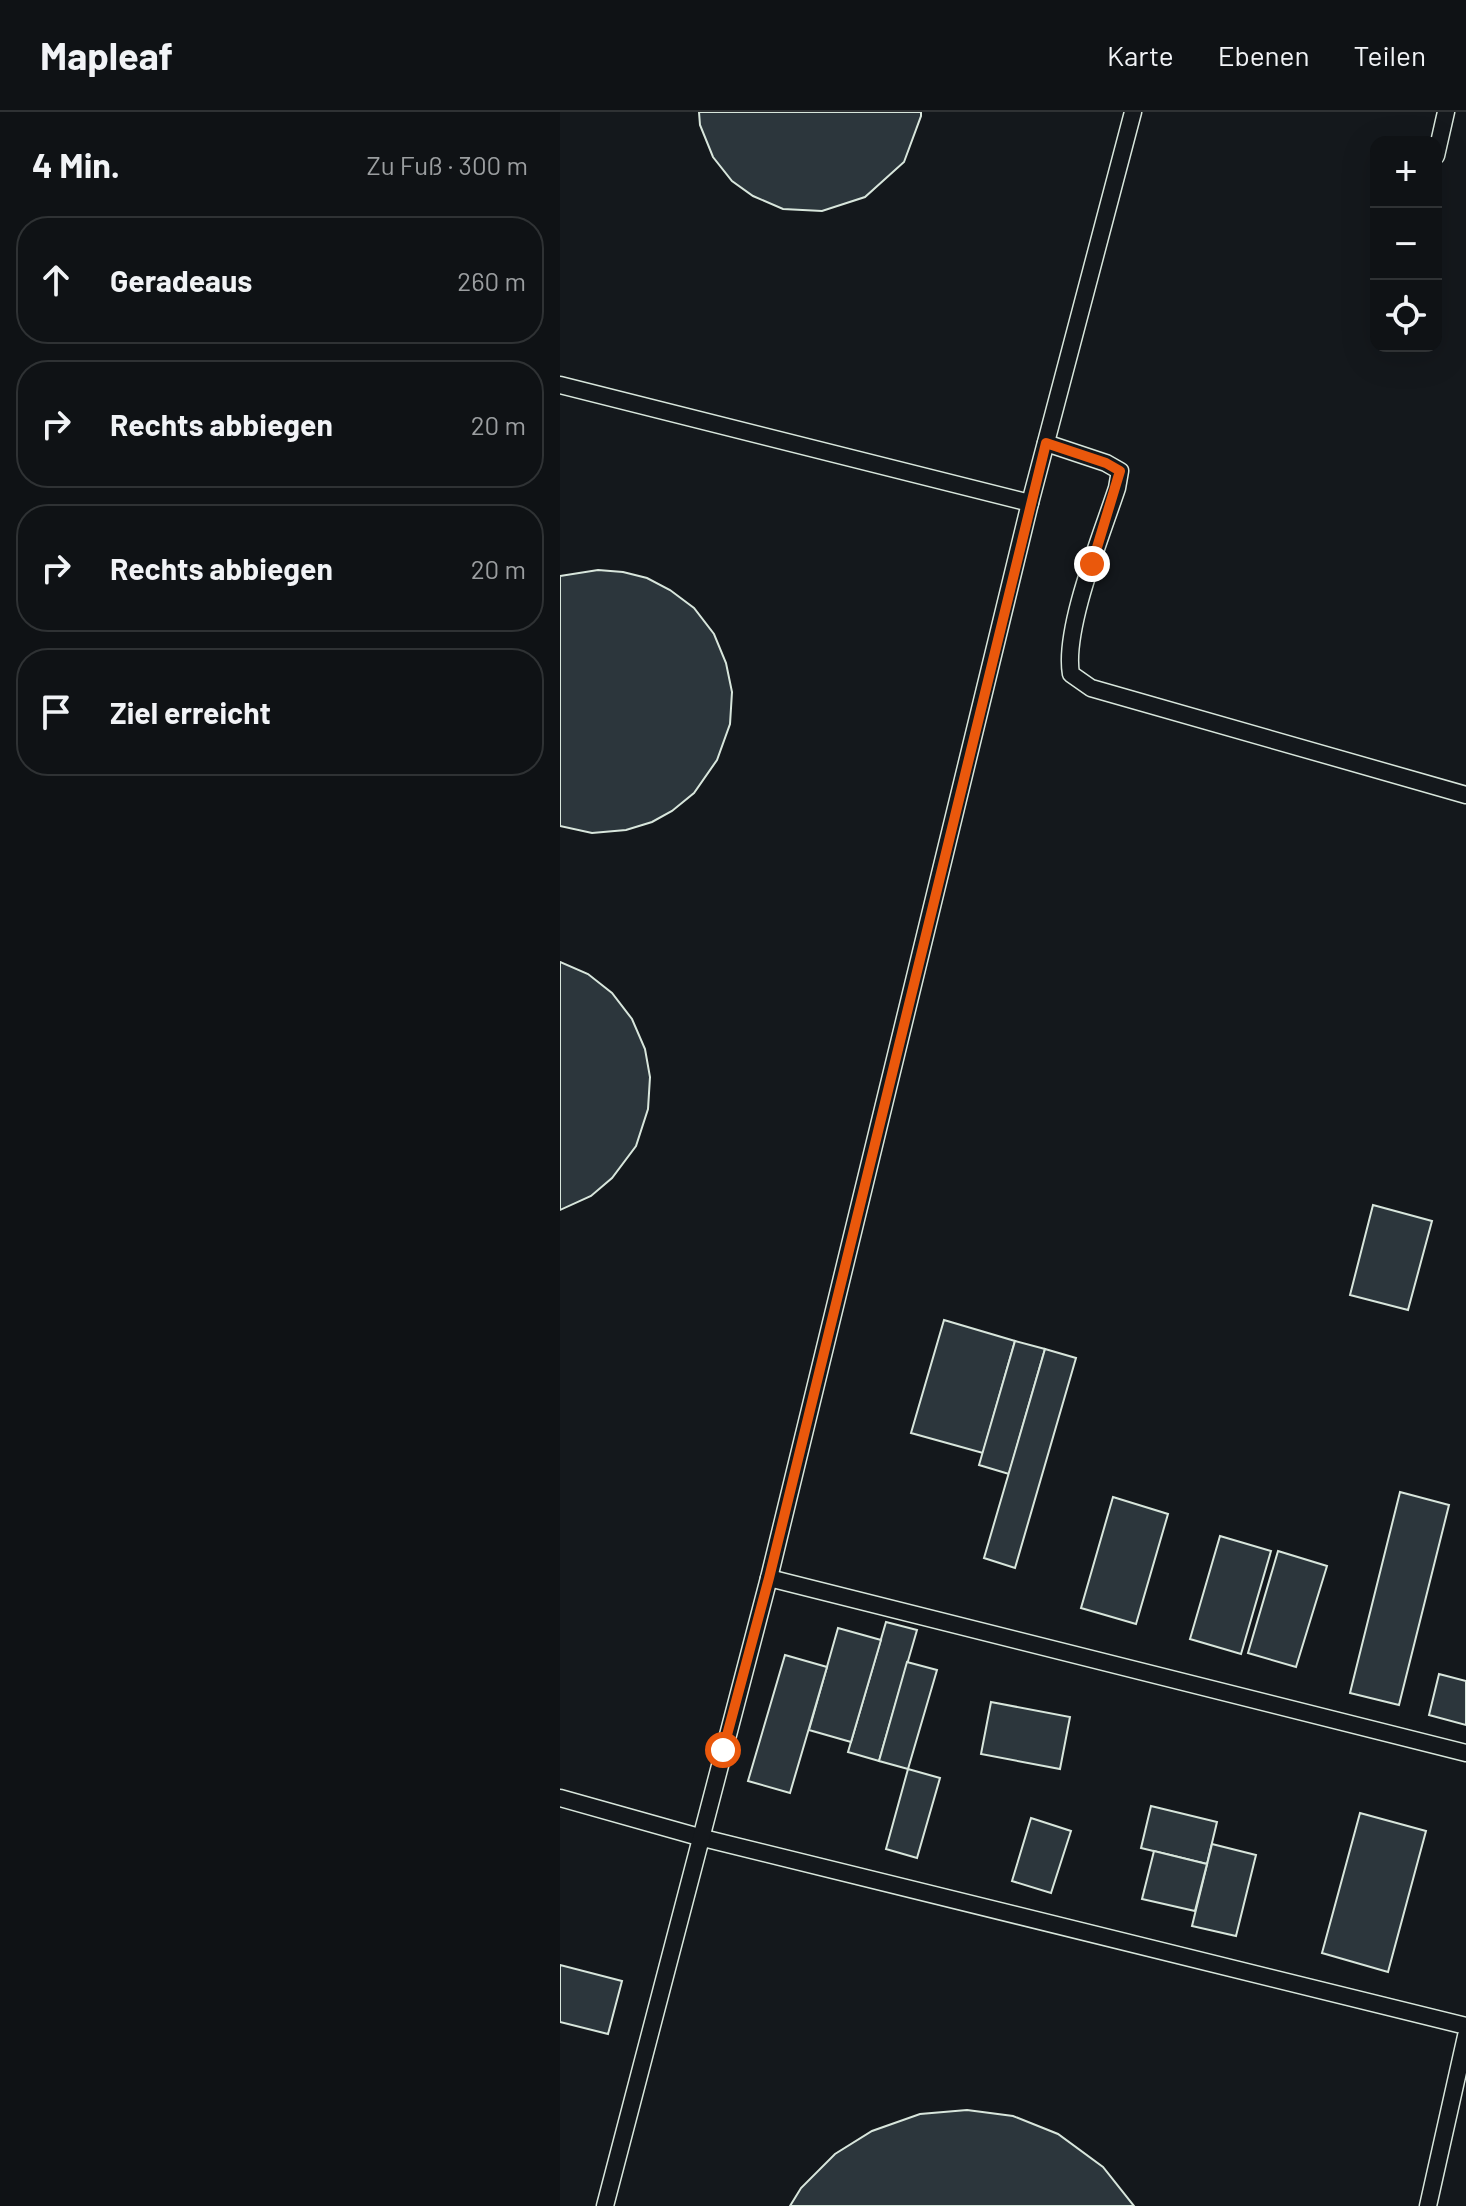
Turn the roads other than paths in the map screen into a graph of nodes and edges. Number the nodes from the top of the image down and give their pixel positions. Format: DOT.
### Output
graph roads {
  1 [pos="1133,112"];
  2 [pos="1446,112"];
  3 [pos="1441,136"];
  4 [pos="560,385"];
  5 [pos="1046,443"];
  6 [pos="1030,503"];
  7 [pos="1466,795"];
  8 [pos="769,1578"];
  9 [pos="1466,1753"];
  10 [pos="560,1798"];
  11 [pos="699,1837"];
  12 [pos="1466,2026"];
  13 [pos="1466,2036"];
  14 [pos="605,2206"];
  15 [pos="1428,2206"];
  1 -- 5 [label="lane"];
  2 -- 3 [label="lane"];
  4 -- 6 [label="lane"];
  5 -- 6 [label="lane"];
  5 -- 7 [label="lane"];
  6 -- 8 [label="lane"];
  8 -- 9 [label="lane"];
  8 -- 11 [label="lane"];
  10 -- 11 [label="lane"];
  11 -- 12 [label="lane"];
  11 -- 14 [label="lane"];
  13 -- 15 [label="lane"];
}
